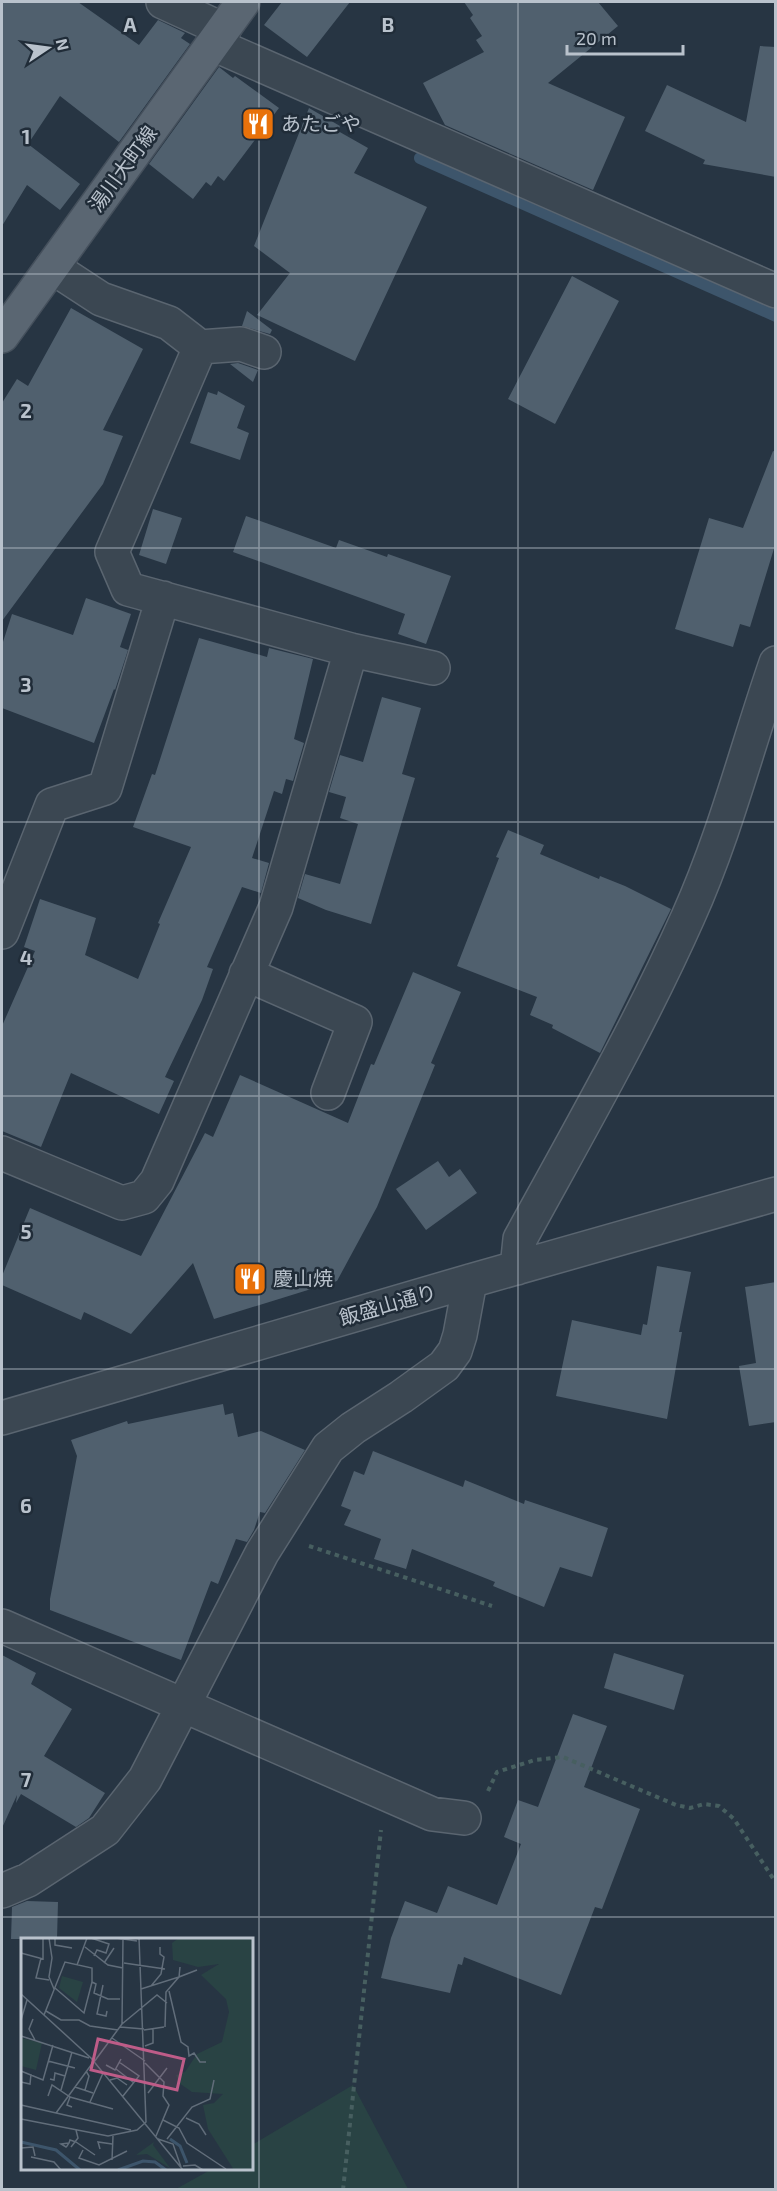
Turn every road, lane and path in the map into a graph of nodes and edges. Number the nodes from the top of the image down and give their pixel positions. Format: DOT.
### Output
graph roads {
  1 [pos="163,2"];
  2 [pos="243,2"];
  3 [pos="218,37"];
  4 [pos="52,267"];
  5 [pos="776,291"];
  6 [pos="2,336"];
  7 [pos="200,347"];
  8 [pos="264,352"];
  9 [pos="163,598"];
  10 [pos="351,650"];
  11 [pos="776,663"];
  12 [pos="433,668"];
  13 [pos="2,932"];
  14 [pos="246,974"];
  15 [pos="328,1093"];
  16 [pos="2,1153"];
  17 [pos="776,1194"];
  18 [pos="517,1268"];
  19 [pos="471,1281"];
  20 [pos="2,1418"];
  21 [pos="274,1535"];
  22 [pos="492,1606"];
  23 [pos="2,1626"];
  24 [pos="183,1706"];
  25 [pos="385,1794"];
  26 [pos="464,1818"];
  27 [pos="776,1883"];
  28 [pos="2,1891"];
  29 [pos="342,2190"];
  1 -- 3 [label="street"];
  2 -- 3 [label="main road, 湯川大町線"];
  3 -- 4 [label="main road, 湯川大町線"];
  3 -- 5 [label="street"];
  4 -- 6 [label="main road, 湯川大町線"];
  4 -- 7 [label="street"];
  7 -- 8 [label="street"];
  7 -- 9 [label="street"];
  9 -- 10 [label="street"];
  9 -- 13 [label="street"];
  10 -- 12 [label="street"];
  10 -- 14 [label="street"];
  11 -- 18 [label="street"];
  14 -- 15 [label="street"];
  14 -- 16 [label="street"];
  17 -- 18 [label="street, 飯盛山通り"];
  18 -- 19 [label="street, 飯盛山通り"];
  19 -- 20 [label="street, 飯盛山通り"];
  19 -- 21 [label="street"];
  21 -- 22 [label="path"];
  21 -- 24 [label="street"];
  23 -- 24 [label="street"];
  24 -- 25 [label="street"];
  24 -- 28 [label="street"];
  25 -- 26 [label="street"];
  25 -- 29 [label="path"];
  26 -- 27 [label="path"];
}
